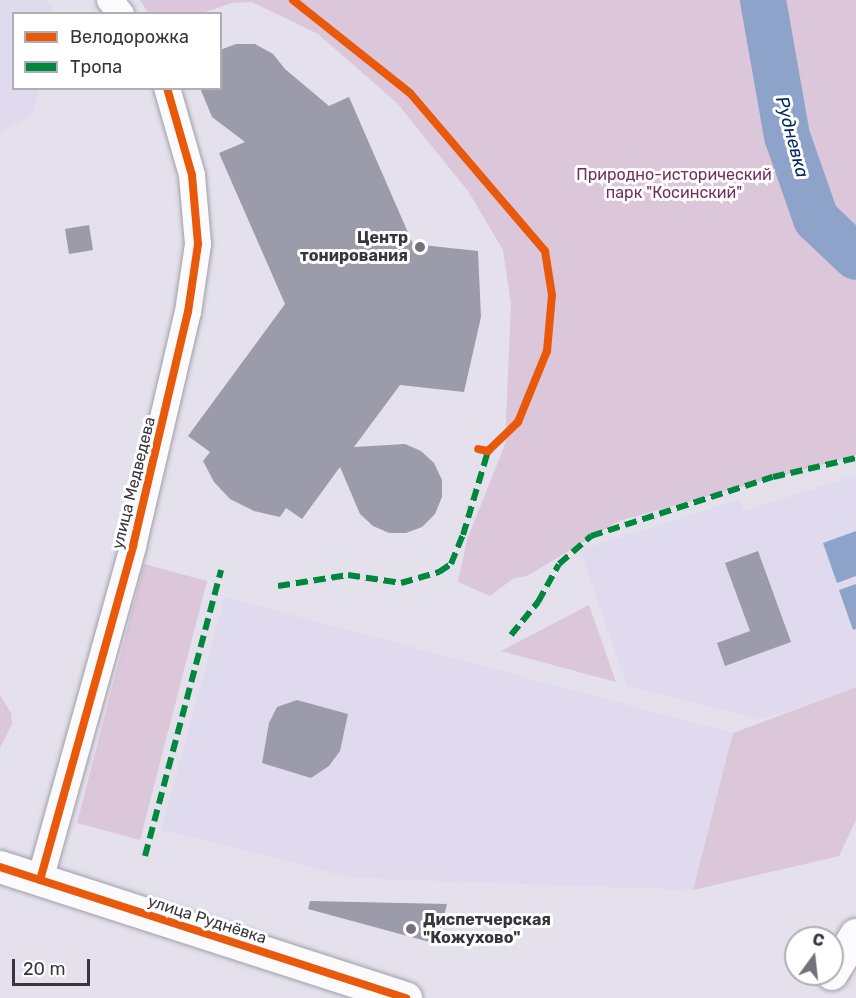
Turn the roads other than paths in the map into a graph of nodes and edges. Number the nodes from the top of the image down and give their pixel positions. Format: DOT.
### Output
graph roads {
  1 [pos="110,0"];
  2 [pos="119,12"];
  3 [pos="168,90"];
  4 [pos="0,867"];
  5 [pos="40,880"];
  6 [pos="856,935"];
  7 [pos="844,954"];
  8 [pos="406,998"];
  1 -- 2 [label="street"];
  3 -- 5 [label="street, улица Медведева"];
  4 -- 5 [label="street, улица Руднёвка"];
  5 -- 8 [label="street, улица Руднёвка"];
  6 -- 7 [label="street"];
}
